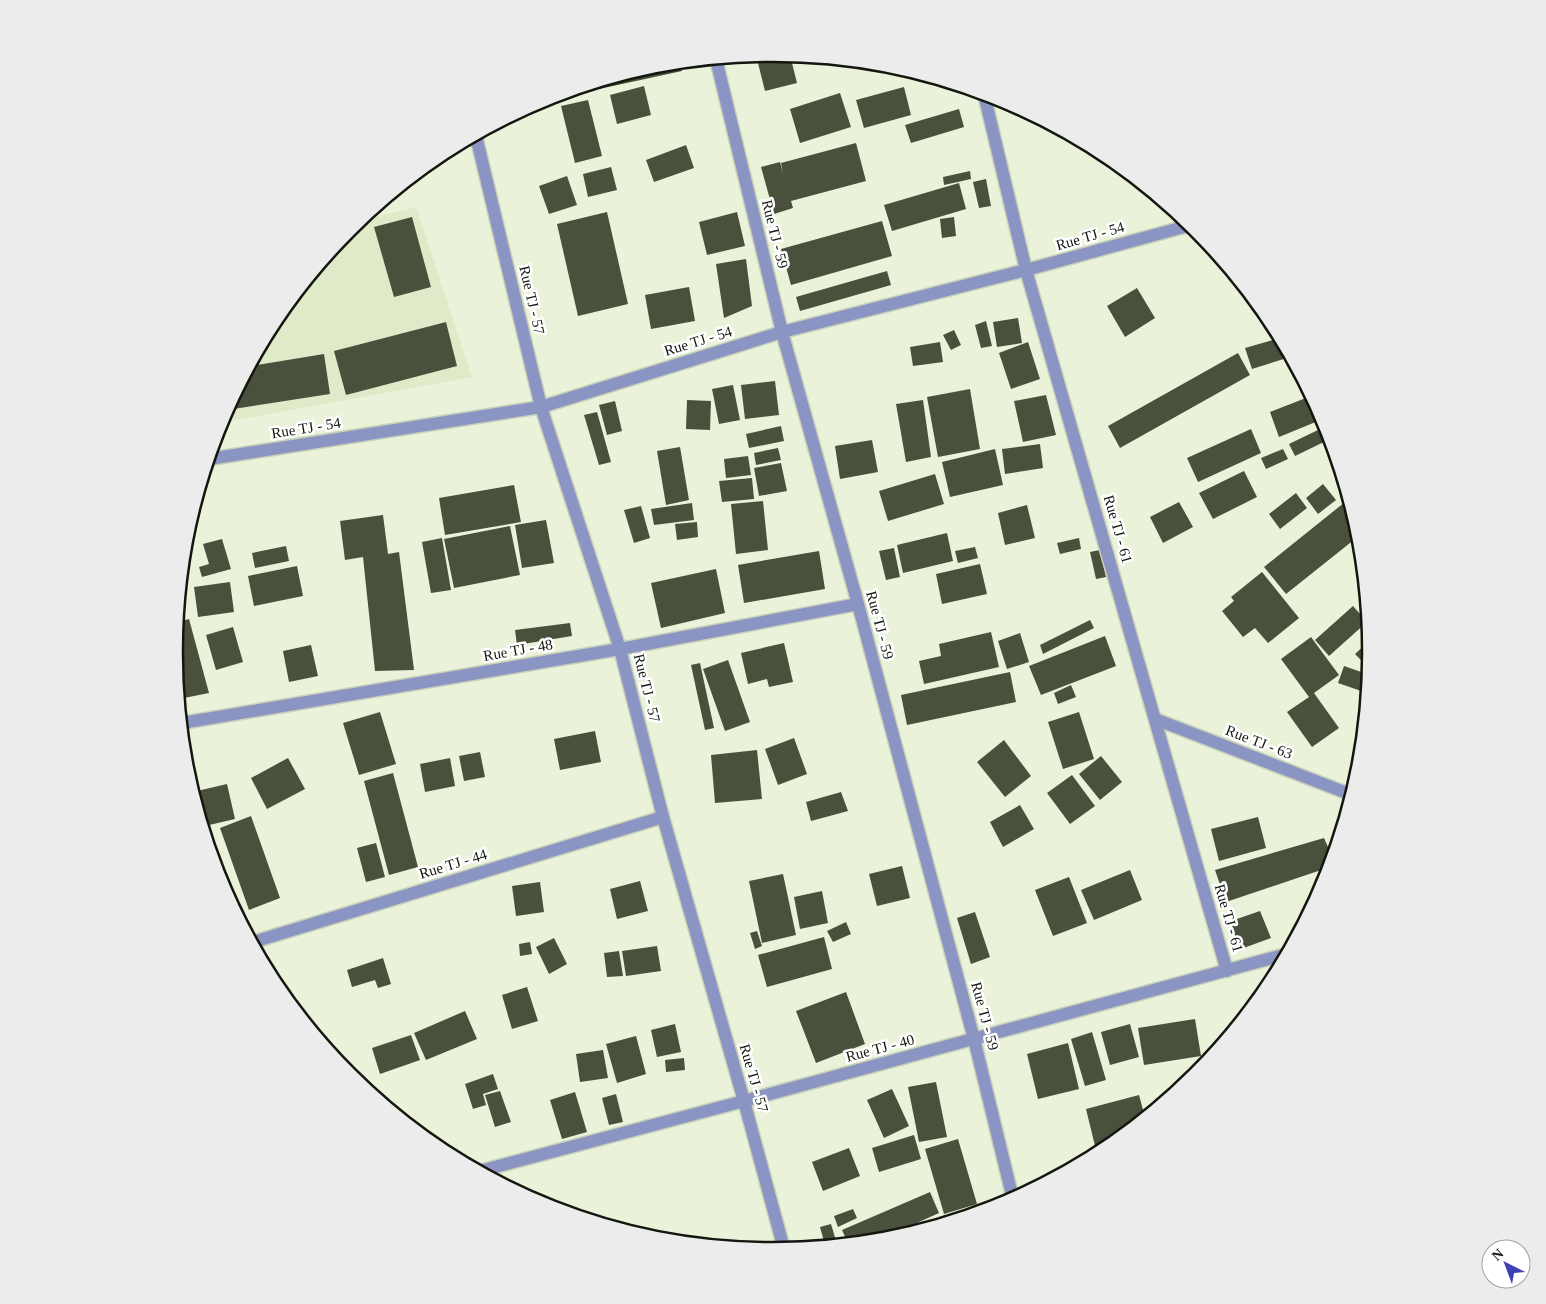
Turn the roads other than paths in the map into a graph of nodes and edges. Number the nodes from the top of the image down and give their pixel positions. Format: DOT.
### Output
graph roads {
  1 [pos="718,66"];
  2 [pos="986,102"];
  3 [pos="477,141"];
  4 [pos="1181,227"];
  5 [pos="1026,270"];
  6 [pos="782,332"];
  7 [pos="541,408"];
  8 [pos="217,458"];
  9 [pos="858,604"];
  10 [pos="620,649"];
  11 [pos="1155,719"];
  12 [pos="188,722"];
  13 [pos="1345,792"];
  14 [pos="663,817"];
  15 [pos="258,940"];
  16 [pos="1278,957"];
  17 [pos="1227,971"];
  18 [pos="974,1039"];
  19 [pos="744,1101"];
  20 [pos="489,1169"];
  21 [pos="1010,1192"];
  22 [pos="782,1242"];
  1 -- 6 [label="street, Rue TJ - 59"];
  2 -- 5 [label="street, Rue TJ - 61"];
  3 -- 7 [label="street, Rue TJ - 57"];
  4 -- 5 [label="street, Rue TJ - 54"];
  5 -- 6 [label="street, Rue TJ - 54"];
  5 -- 11 [label="street, Rue TJ - 61"];
  6 -- 7 [label="street, Rue TJ - 54"];
  6 -- 9 [label="street, Rue TJ - 59"];
  7 -- 8 [label="street, Rue TJ - 54"];
  7 -- 10 [label="street, Rue TJ - 57"];
  9 -- 10 [label="street, Rue TJ - 48"];
  9 -- 18 [label="street, Rue TJ - 59"];
  10 -- 12 [label="street, Rue TJ - 48"];
  10 -- 14 [label="street, Rue TJ - 57"];
  11 -- 13 [label="street, Rue TJ - 63"];
  11 -- 17 [label="street, Rue TJ - 61"];
  14 -- 15 [label="street, Rue TJ - 44"];
  14 -- 19 [label="street, Rue TJ - 57"];
  16 -- 17 [label="street, Rue TJ - 40"];
  17 -- 18 [label="street, Rue TJ - 40"];
  18 -- 19 [label="street, Rue TJ - 40"];
  18 -- 21 [label="street, Rue TJ - 59"];
  19 -- 20 [label="street, Rue TJ - 40"];
  19 -- 22 [label="street, Rue TJ - 57"];
}
